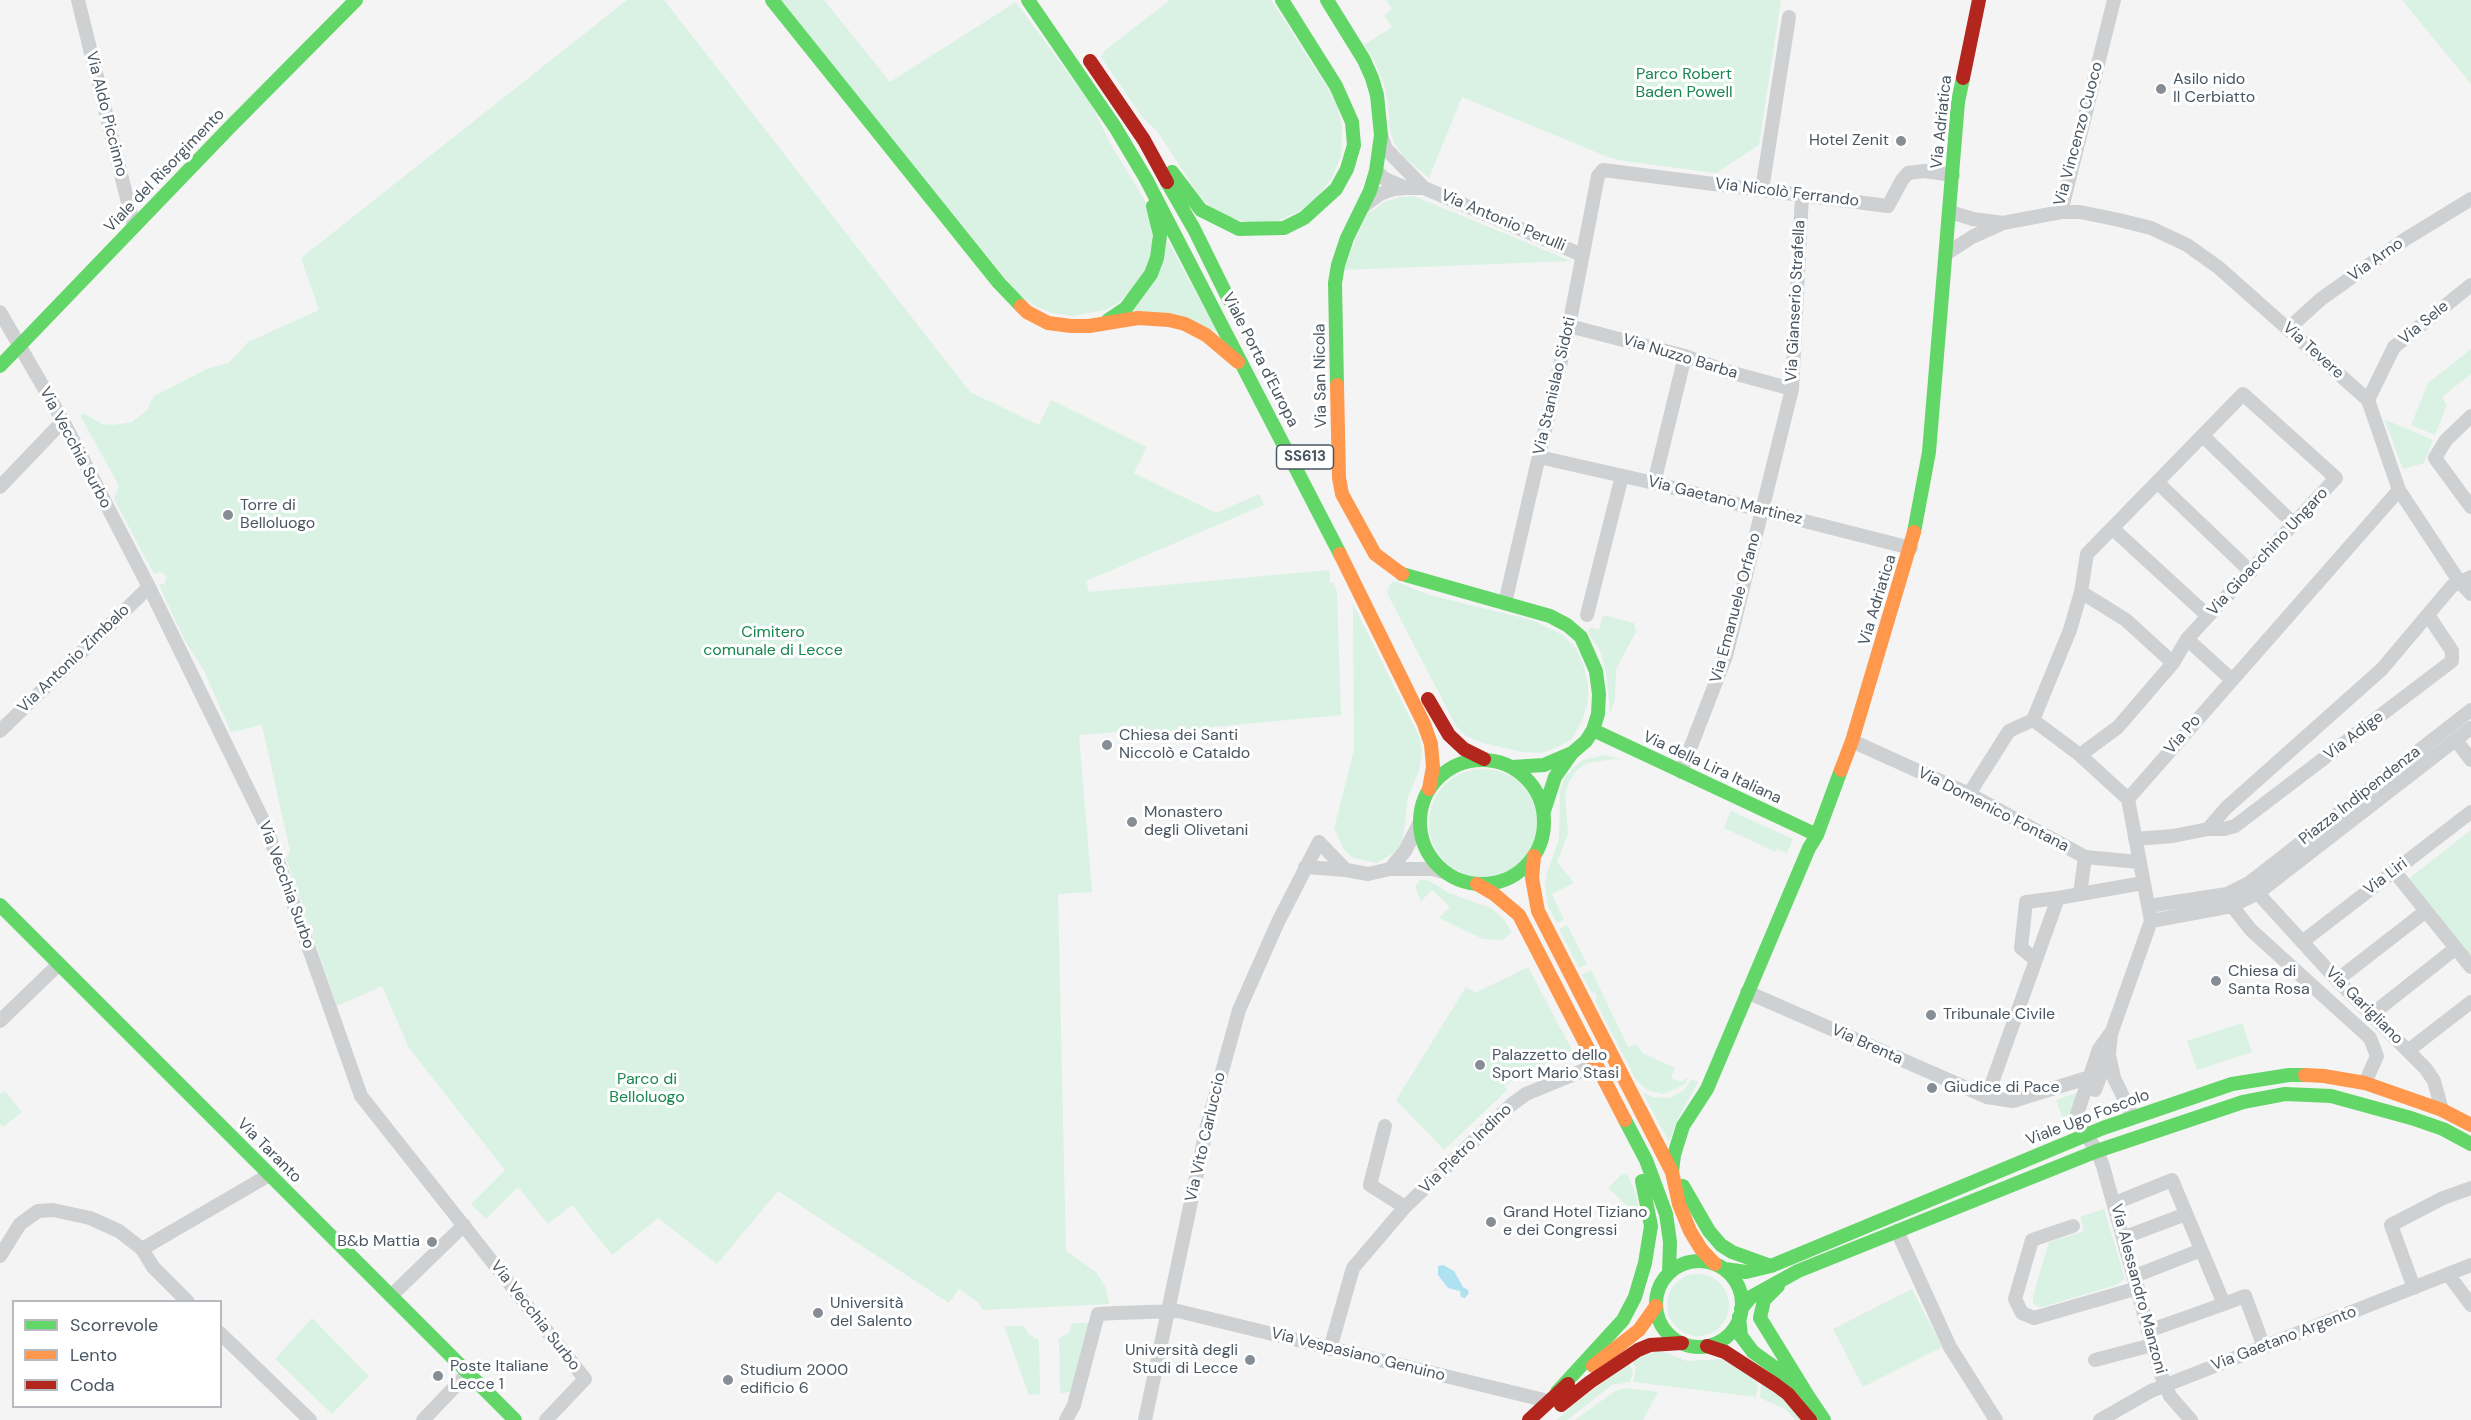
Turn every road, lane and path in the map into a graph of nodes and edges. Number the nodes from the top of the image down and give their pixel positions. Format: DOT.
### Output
graph roads {
  1 [pos="78,0"];
  2 [pos="356,0"];
  3 [pos="772,0"];
  4 [pos="1028,0"];
  5 [pos="1282,0"];
  6 [pos="1327,0"];
  7 [pos="1979,0"];
  8 [pos="2114,0"];
  9 [pos="1789,17"];
  10 [pos="1084,51"];
  11 [pos="1381,135"];
  12 [pos="1144,140"];
  13 [pos="1603,170"];
  14 [pos="1376,171"];
  15 [pos="1406,171"];
  16 [pos="1953,175"];
  17 [pos="1146,179"];
  18 [pos="1406,188"];
  19 [pos="1424,188"];
  20 [pos="1762,190"];
  21 [pos="1802,195"];
  22 [pos="2471,199"];
  23 [pos="1362,207"];
  24 [pos="1950,212"];
  25 [pos="2061,212"];
  26 [pos="2002,223"];
  27 [pos="134,227"];
  28 [pos="1946,254"];
  29 [pos="1582,255"];
  30 [pos="2471,285"];
  31 [pos="0,312"];
  32 [pos="1235,314"];
  33 [pos="1106,321"];
  34 [pos="1569,326"];
  35 [pos="2288,329"];
  36 [pos="19,346"];
  37 [pos="1684,356"];
  38 [pos="0,366"];
  39 [pos="1245,369"];
  40 [pos="1792,389"];
  41 [pos="2368,400"];
  42 [pos="2471,416"];
  43 [pos="63,421"];
  44 [pos="2203,435"];
  45 [pos="1298,442"];
  46 [pos="1539,457"];
  47 [pos="1622,476"];
  48 [pos="2157,482"];
  49 [pos="1654,483"];
  50 [pos="0,487"];
  51 [pos="2398,490"];
  52 [pos="2471,507"];
  53 [pos="1762,510"];
  54 [pos="2294,524"];
  55 [pos="2112,528"];
  56 [pos="1911,548"];
  57 [pos="2251,572"];
  58 [pos="2465,579"];
  59 [pos="149,587"];
  60 [pos="2081,592"];
  61 [pos="2471,594"];
  62 [pos="1505,603"];
  63 [pos="1587,615"];
  64 [pos="2428,615"];
  65 [pos="2208,616"];
  66 [pos="2187,639"];
  67 [pos="2174,663"];
  68 [pos="2231,679"];
  69 [pos="2471,710"];
  70 [pos="2033,720"];
  71 [pos="2471,728"];
  72 [pos="1593,730"];
  73 [pos="0,731"];
  74 [pos="2456,740"];
  75 [pos="1852,741"];
  76 [pos="1572,753"];
  77 [pos="2080,755"];
  78 [pos="1484,759"];
  79 [pos="2471,760"];
  80 [pos="1512,767"];
  81 [pos="1681,772"];
  82 [pos="1429,789"];
  83 [pos="1968,794"];
  84 [pos="2128,799"];
  85 [pos="1544,812"];
  86 [pos="2471,812"];
  87 [pos="1420,822"];
  88 [pos="2208,829"];
  89 [pos="1817,835"];
  90 [pos="2135,839"];
  91 [pos="1534,856"];
  92 [pos="2085,856"];
  93 [pos="2139,862"];
  94 [pos="1305,867"];
  95 [pos="1390,869"];
  96 [pos="1346,870"];
  97 [pos="2394,871"];
  98 [pos="1447,873"];
  99 [pos="2143,883"];
  100 [pos="2249,883"];
  101 [pos="1478,884"];
  102 [pos="2080,894"];
  103 [pos="2258,894"];
  104 [pos="2058,897"];
  105 [pos="2230,900"];
  106 [pos="2149,906"];
  107 [pos="2,909"];
  108 [pos="2426,911"];
  109 [pos="2151,921"];
  110 [pos="2302,942"];
  111 [pos="2456,948"];
  112 [pos="2036,960"];
  113 [pos="59,964"];
  114 [pos="2471,967"];
  115 [pos="2337,980"];
  116 [pos="1747,992"];
  117 [pos="2471,1002"];
  118 [pos="2371,1015"];
  119 [pos="0,1021"];
  120 [pos="2112,1031"];
  121 [pos="2409,1050"];
  122 [pos="2109,1053"];
  123 [pos="1596,1065"];
  124 [pos="2090,1077"];
  125 [pos="2364,1083"];
  126 [pos="1987,1097"];
  127 [pos="2442,1110"];
  128 [pos="2133,1117"];
  129 [pos="1627,1125"];
  130 [pos="2471,1125"];
  131 [pos="1385,1126"];
  132 [pos="2085,1136"];
  133 [pos="2471,1144"];
  134 [pos="2097,1151"];
  135 [pos="1671,1172"];
  136 [pos="269,1175"];
  137 [pos="2471,1188"];
  138 [pos="2115,1203"];
  139 [pos="1405,1208"];
  140 [pos="2187,1214"];
  141 [pos="464,1225"];
  142 [pos="2073,1226"];
  143 [pos="1897,1231"];
  144 [pos="2125,1237"];
  145 [pos="142,1249"];
  146 [pos="2201,1250"];
  147 [pos="0,1256"];
  148 [pos="2471,1265"];
  149 [pos="1771,1266"];
  150 [pos="1720,1267"];
  151 [pos="1806,1267"];
  152 [pos="1669,1273"];
  153 [pos="2448,1274"];
  154 [pos="2136,1282"];
  155 [pos="1638,1285"];
  156 [pos="2414,1288"];
  157 [pos="1658,1290"];
  158 [pos="391,1296"];
  159 [pos="187,1300"];
  160 [pos="2224,1304"];
  161 [pos="2471,1305"];
  162 [pos="1656,1306"];
  163 [pos="1167,1312"];
  164 [pos="1740,1313"];
  165 [pos="222,1335"];
  166 [pos="2150,1338"];
  167 [pos="1682,1343"];
  168 [pos="1707,1346"];
  169 [pos="2264,1347"];
  170 [pos="1330,1348"];
  171 [pos="2096,1360"];
  172 [pos="468,1373"];
  173 [pos="2165,1385"];
  174 [pos="1553,1396"];
  175 [pos="1808,1396"];
  176 [pos="309,1420"];
  177 [pos="423,1420"];
  178 [pos="515,1420"];
  179 [pos="546,1420"];
  180 [pos="1066,1420"];
  181 [pos="1145,1420"];
  182 [pos="1528,1420"];
  183 [pos="1545,1420"];
  184 [pos="1810,1420"];
  185 [pos="1824,1420"];
  186 [pos="1996,1420"];
  187 [pos="2100,1420"];
  188 [pos="2191,1420"];
  1 -- 27 [label="street, Via Aldo Piccinno"];
  2 -- 27 [label="main road, Viale del Risorgimento"];
  3 -- 33 [label="main road"];
  4 -- 17 [label="main road, Viale Porta d'Europa"];
  5 -- 12 [label="main road"];
  6 -- 11 [label="main road, Via San Nicola"];
  7 -- 16 [label="main road, Via Adriatica"];
  8 -- 25 [label="street, Via Vincenzo Cuoco"];
  9 -- 20 [label="street"];
  10 -- 12 [label="main road, Viale Porta d'Europa"];
  11 -- 14 [label="main road, Via San Nicola"];
  11 -- 15 [label="street, Via Antonio Perulli"];
  12 -- 32 [label="main road, Viale Porta d'Europa"];
  13 -- 20 [label="street, Via Nicolò Ferrando"];
  13 -- 29 [label="street, Via Stanislao Sidoti"];
  14 -- 15 [label="street"];
  14 -- 18 [label="street, Via Antonio Perulli"];
  14 -- 23 [label="main road, Via San Nicola"];
  15 -- 19 [label="street, Via Antonio Perulli"];
  16 -- 21 [label="street, Via Nicolò Ferrando"];
  16 -- 24 [label="main road, Via Adriatica"];
  17 -- 33 [label="main road"];
  17 -- 39 [label="main road, Viale Porta d'Europa"];
  18 -- 19 [label="street, Via Antonio Perulli"];
  18 -- 23 [label="street, Via Antonio Perulli"];
  19 -- 29 [label="street, Via Antonio Perulli"];
  20 -- 21 [label="street, Via Nicolò Ferrando"];
  21 -- 40 [label="street, Via Gianserio Strafella"];
  22 -- 35 [label="street, Via Arno"];
  23 -- 62 [label="main road, Via San Nicola"];
  24 -- 26 [label="street, Via Vincenzo Cuoco"];
  24 -- 28 [label="main road, Via Adriatica"];
  25 -- 26 [label="street, Via Vincenzo Cuoco"];
  25 -- 35 [label="street, Via Tevere"];
  26 -- 28 [label="street, Via Vincenzo Cuoco"];
  27 -- 36 [label="main road, Viale del Risorgimento"];
  28 -- 56 [label="main road, Via Adriatica"];
  29 -- 34 [label="street, Via Stanislao Sidoti"];
  30 -- 41 [label="street, Via Sele"];
  31 -- 36 [label="street, Via Vecchia Surbo"];
  33 -- 39 [label="main road"];
  34 -- 37 [label="street, Via Nuzzo Barba"];
  34 -- 46 [label="street, Via Stanislao Sidoti"];
  35 -- 41 [label="street, Via Tevere"];
  36 -- 38 [label="main road, Viale del Risorgimento"];
  36 -- 43 [label="street, Via Vecchia Surbo"];
  37 -- 40 [label="street, Via Nuzzo Barba"];
  37 -- 49 [label="street"];
  39 -- 82 [label="main road, Viale Porta d'Europa / SS613"];
  40 -- 53 [label="street, Via Gianserio Strafella"];
  41 -- 51 [label="street, Via Tevere"];
  42 -- 52 [label="street"];
  43 -- 50 [label="street"];
  43 -- 59 [label="street, Via Vecchia Surbo"];
  44 -- 48 [label="street, Via Gioacchino Ungaro"];
  44 -- 54 [label="street"];
  44 -- 54 [label="street, Via Gioacchino Ungaro"];
  45 -- 78 [label="main road, Viale Porta d'Europa / SS613"];
  46 -- 47 [label="street, Via Gaetano Martinez"];
  46 -- 62 [label="street, Via Stanislao Sidoti"];
  47 -- 49 [label="street, Via Gaetano Martinez"];
  47 -- 63 [label="street"];
  48 -- 55 [label="street, Via Gioacchino Ungaro"];
  48 -- 57 [label="street"];
  49 -- 53 [label="street, Via Gaetano Martinez"];
  51 -- 58 [label="street, Via Tevere"];
  51 -- 68 [label="street, Via Po"];
  53 -- 56 [label="street, Via Gaetano Martinez"];
  53 -- 81 [label="street, Via Emanuele Orfano"];
  54 -- 57 [label="street, Via Gioacchino Ungaro"];
  55 -- 60 [label="street, Via Gioacchino Ungaro"];
  55 -- 65 [label="street"];
  56 -- 75 [label="main road, Via Adriatica"];
  57 -- 65 [label="street, Via Gioacchino Ungaro"];
  58 -- 61 [label="street, Via Tevere"];
  58 -- 64 [label="street, Via Adige"];
  59 -- 73 [label="street, Via Antonio Zimbalo"];
  59 -- 141 [label="street, Via Vecchia Surbo"];
  60 -- 67 [label="street"];
  60 -- 70 [label="street, Via Gioacchino Ungaro"];
  62 -- 72 [label="main road, Via San Nicola"];
  64 -- 88 [label="street, Via Adige"];
  64 -- 88 [label="street, Via Adige"];
  65 -- 66 [label="street, Via Gioacchino Ungaro"];
  66 -- 67 [label="street, Via Gioacchino Ungaro"];
  66 -- 68 [label="street"];
  67 -- 77 [label="street, Via Gioacchino Ungaro"];
  68 -- 84 [label="street, Via Po"];
  69 -- 100 [label="street, Piazza Indipendenza"];
  70 -- 77 [label="street"];
  70 -- 83 [label="street"];
  71 -- 74 [label="street, Piazza Indipendenza"];
  72 -- 76 [label="main road"];
  72 -- 81 [label="main road, Via della Lira Italiana"];
  74 -- 79 [label="street"];
  74 -- 103 [label="street, Piazza Indipendenza"];
  75 -- 83 [label="street, Via Domenico Fontana"];
  75 -- 89 [label="main road, Via Adriatica"];
  76 -- 80 [label="main road"];
  76 -- 85 [label="main road"];
  77 -- 84 [label="street"];
  78 -- 80 [label="main road, Viale Porta d'Europa"];
  78 -- 82 [label="main road"];
  80 -- 85 [label="main road, Viale Porta d'Europa"];
  81 -- 89 [label="main road, Via della Lira Italiana"];
  82 -- 87 [label="main road, Viale Porta d'Europa"];
  83 -- 92 [label="street, Via Domenico Fontana"];
  84 -- 90 [label="street"];
  85 -- 91 [label="main road, Viale Porta d'Europa"];
  86 -- 97 [label="street, Via Liri"];
  87 -- 95 [label="street"];
  87 -- 98 [label="main road, Viale Porta d'Europa"];
  88 -- 90 [label="street, Via Adige"];
  89 -- 116 [label="main road, Via Adriatica"];
  90 -- 93 [label="street"];
  91 -- 101 [label="main road, Viale Porta d'Europa"];
  91 -- 135 [label="main road, Viale Porta d'Europa"];
  92 -- 93 [label="street, Via Domenico Fontana"];
  92 -- 102 [label="street"];
  93 -- 99 [label="street"];
  94 -- 96 [label="street"];
  94 -- 96 [label="street, Via Vito Carluccio"];
  94 -- 163 [label="street, Via Vito Carluccio"];
  95 -- 96 [label="street"];
  95 -- 98 [label="street"];
  97 -- 108 [label="street"];
  97 -- 110 [label="street, Via Liri"];
  98 -- 101 [label="main road, Viale Porta d'Europa"];
  99 -- 102 [label="street"];
  99 -- 106 [label="street"];
  100 -- 103 [label="street, Via Garigliano"];
  100 -- 105 [label="street, Piazza Indipendenza"];
  101 -- 123 [label="main road, Viale Porta d'Europa"];
  102 -- 104 [label="street"];
  103 -- 105 [label="street, Piazza Indipendenza"];
  103 -- 110 [label="street, Via Garigliano"];
  104 -- 112 [label="street"];
  104 -- 112 [label="street"];
  105 -- 106 [label="street"];
  105 -- 109 [label="street"];
  105 -- 125 [label="street, Via Garigliano"];
  106 -- 109 [label="street"];
  107 -- 113 [label="main road, Via Taranto"];
  108 -- 111 [label="street"];
  108 -- 115 [label="street"];
  109 -- 120 [label="street"];
  110 -- 115 [label="street, Via Garigliano"];
  111 -- 114 [label="street"];
  111 -- 118 [label="street"];
  112 -- 126 [label="street"];
  113 -- 119 [label="street"];
  113 -- 136 [label="main road, Via Taranto"];
  115 -- 118 [label="street, Via Garigliano"];
  116 -- 126 [label="street, Via Brenta"];
  116 -- 135 [label="main road, Via Adriatica"];
  117 -- 121 [label="street"];
  118 -- 121 [label="street, Via Garigliano"];
  120 -- 122 [label="street"];
  120 -- 124 [label="street"];
  121 -- 127 [label="street, Via Garigliano"];
  122 -- 128 [label="street"];
  122 -- 132 [label="street"];
  123 -- 129 [label="main road, Viale Porta d'Europa"];
  123 -- 139 [label="street, Via Pietro Indino"];
  124 -- 126 [label="street"];
  124 -- 132 [label="street"];
  125 -- 127 [label="main road, Viale Ugo Foscolo"];
  125 -- 128 [label="main road, Viale Ugo Foscolo"];
  127 -- 130 [label="main road, Viale Ugo Foscolo"];
  128 -- 132 [label="main road, Viale Ugo Foscolo"];
  129 -- 152 [label="main road, Viale Porta d'Europa"];
  129 -- 155 [label="main road"];
  131 -- 139 [label="street, Via Pietro Indino"];
  132 -- 134 [label="street"];
  132 -- 149 [label="main road, Viale Ugo Foscolo"];
  133 -- 134 [label="main road"];
  134 -- 138 [label="street, Via Alessandro Manzoni"];
  134 -- 143 [label="main road"];
  135 -- 149 [label="main road"];
  135 -- 150 [label="main road, Viale Porta d'Europa"];
  136 -- 145 [label="street"];
  136 -- 158 [label="main road, Via Taranto"];
  137 -- 156 [label="street"];
  138 -- 140 [label="street"];
  138 -- 144 [label="street, Via Alessandro Manzoni"];
  139 -- 170 [label="street, Via Pietro Indino"];
  140 -- 144 [label="street"];
  140 -- 146 [label="street"];
  141 -- 158 [label="street"];
  141 -- 179 [label="street, Via Vecchia Surbo"];
  142 -- 154 [label="street"];
  143 -- 151 [label="main road"];
  143 -- 186 [label="street"];
  144 -- 154 [label="street, Via Alessandro Manzoni"];
  145 -- 147 [label="street"];
  145 -- 159 [label="street"];
  146 -- 154 [label="street"];
  146 -- 160 [label="street"];
  148 -- 153 [label="street, Via Gaetano Argento"];
  149 -- 150 [label="main road, Viale Ugo Foscolo"];
  150 -- 152 [label="main road"];
  150 -- 164 [label="main road"];
  151 -- 164 [label="main road"];
  151 -- 175 [label="main road"];
  152 -- 157 [label="main road"];
  153 -- 156 [label="street, Via Gaetano Argento"];
  153 -- 161 [label="street"];
  154 -- 166 [label="street, Via Alessandro Manzoni"];
  155 -- 157 [label="main road"];
  155 -- 174 [label="main road"];
  156 -- 169 [label="street, Via Gaetano Argento"];
  157 -- 162 [label="main road"];
  158 -- 172 [label="main road, Via Taranto"];
  160 -- 166 [label="street"];
  160 -- 169 [label="street"];
  162 -- 167 [label="main road"];
  162 -- 174 [label="main road"];
  163 -- 170 [label="street, Via Vespasiano Genuino"];
  163 -- 180 [label="street, Via Vespasiano Genuino"];
  163 -- 181 [label="street, Via Vito Carluccio"];
  164 -- 168 [label="main road"];
  164 -- 175 [label="main road"];
  165 -- 176 [label="street"];
  166 -- 171 [label="street"];
  166 -- 173 [label="street, Via Alessandro Manzoni"];
  167 -- 168 [label="main road"];
  167 -- 183 [label="main road"];
  168 -- 184 [label="main road"];
  169 -- 173 [label="street, Via Gaetano Argento"];
  170 -- 174 [label="street, Via Vespasiano Genuino"];
  172 -- 177 [label="street"];
  172 -- 178 [label="main road, Via Taranto"];
  173 -- 187 [label="street, Via Gaetano Argento"];
  173 -- 188 [label="street, Via Alessandro Manzoni"];
  174 -- 182 [label="main road"];
  175 -- 185 [label="main road"];
}
